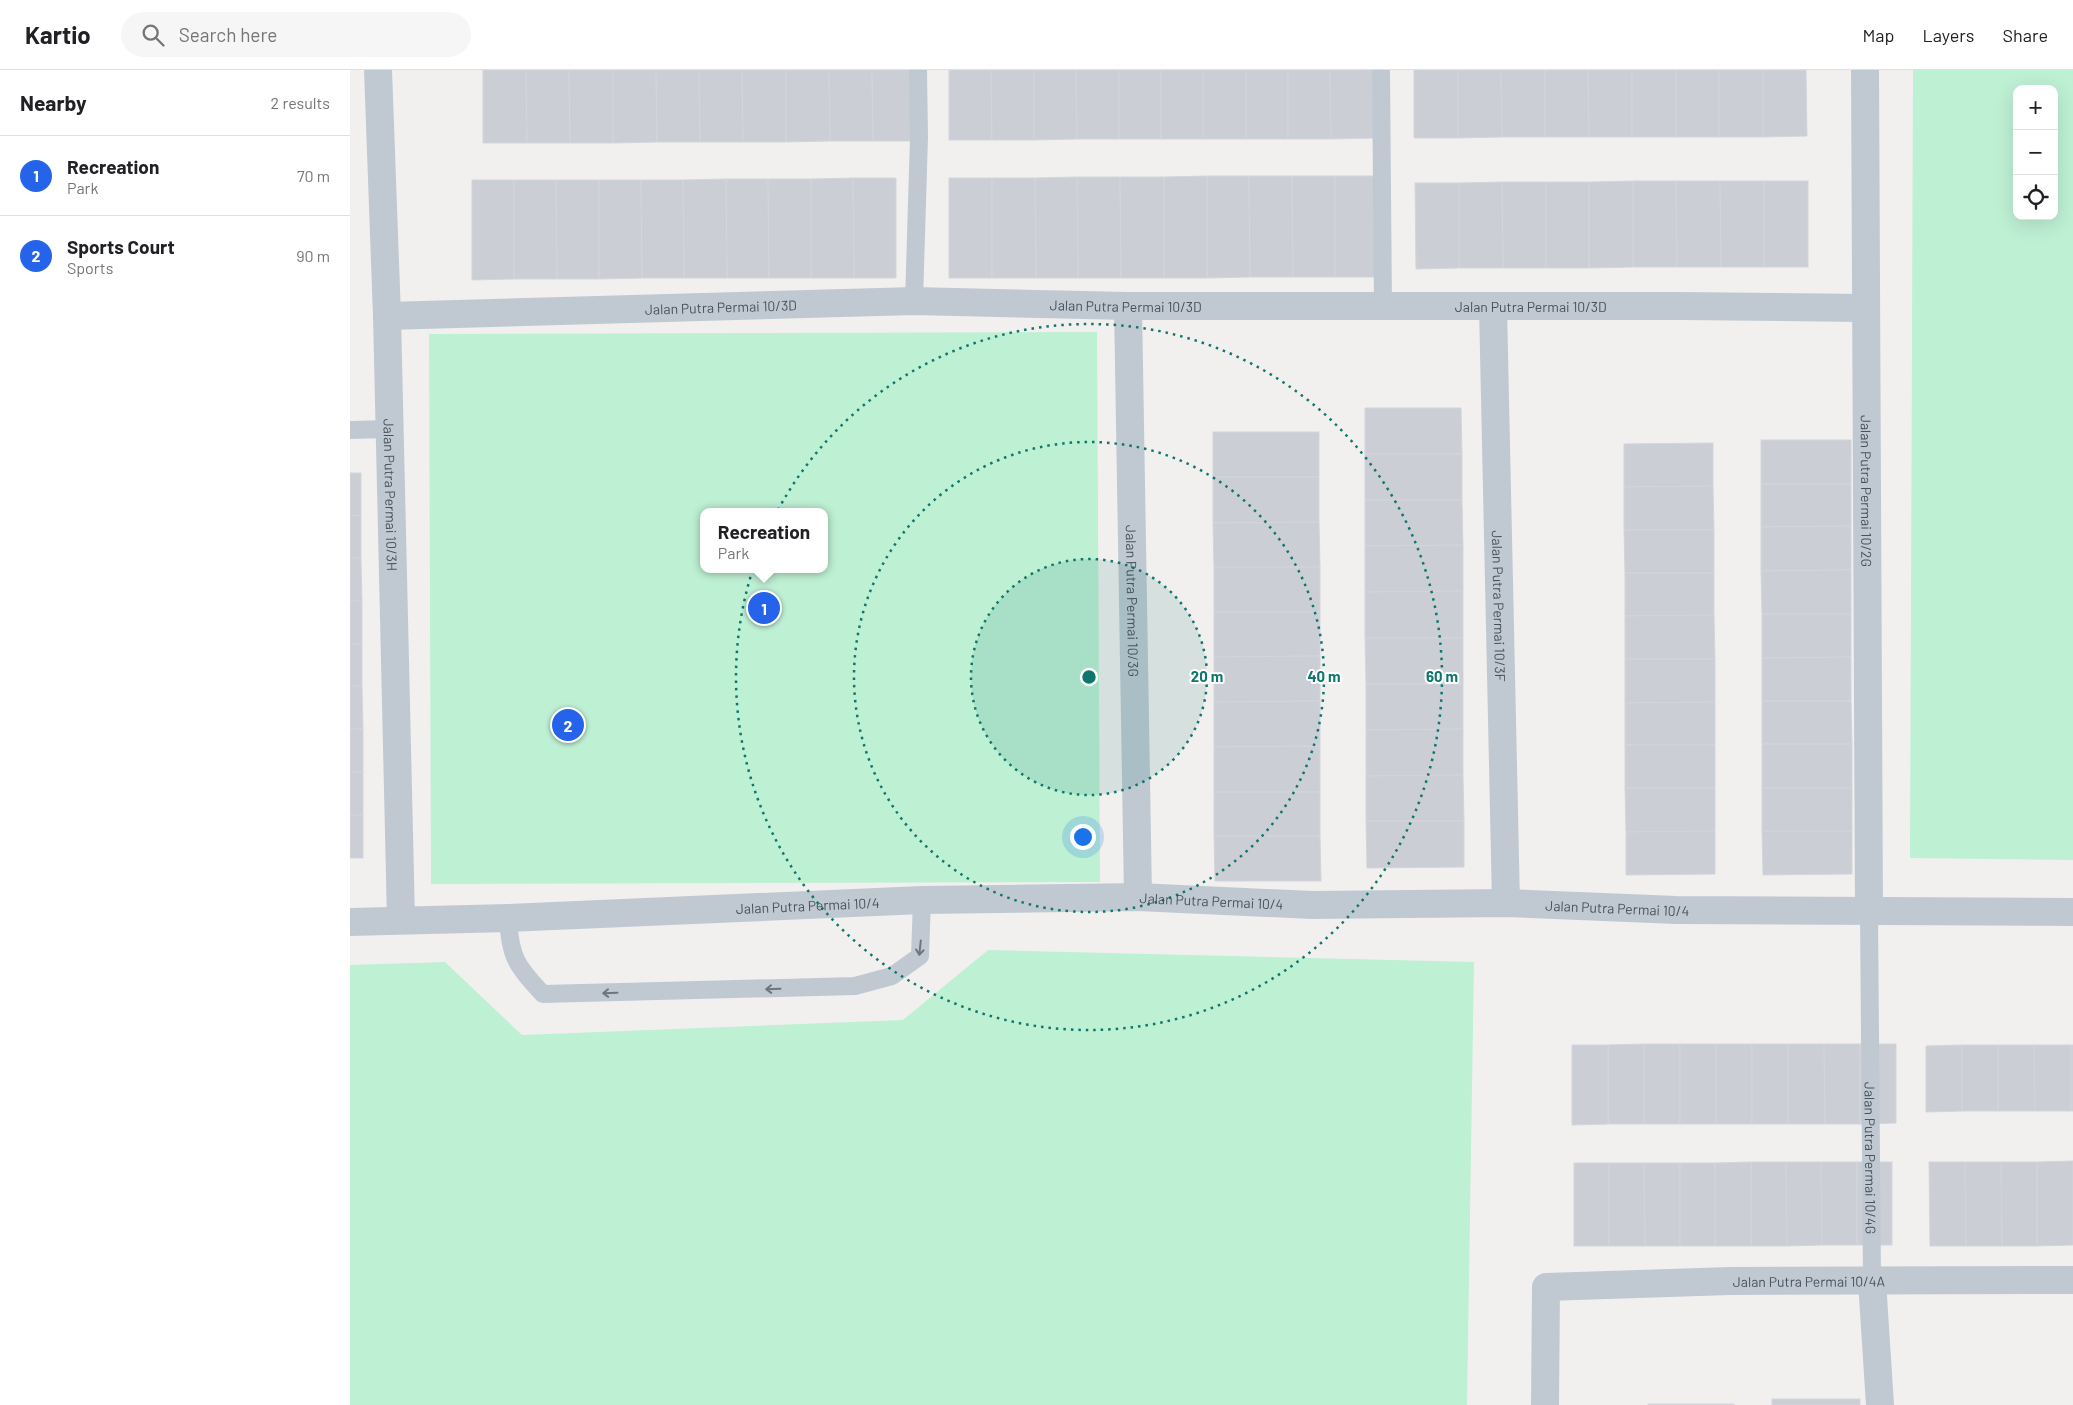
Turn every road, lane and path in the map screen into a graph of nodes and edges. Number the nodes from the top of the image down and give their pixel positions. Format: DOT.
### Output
graph roads {
  1 [pos="378,70"];
  2 [pos="918,70"];
  3 [pos="1381,70"];
  4 [pos="1864,70"];
  5 [pos="914,301"];
  6 [pos="1128,306"];
  7 [pos="1493,307"];
  8 [pos="1383,308"];
  9 [pos="1865,308"];
  10 [pos="387,316"];
  11 [pos="388,429"];
  12 [pos="350,430"];
  13 [pos="1138,897"];
  14 [pos="922,900"];
  15 [pos="1506,903"];
  16 [pos="1869,912"];
  17 [pos="2073,912"];
  18 [pos="508,918"];
  19 [pos="401,920"];
  20 [pos="350,922"];
  21 [pos="2073,1280"];
  22 [pos="1872,1281"];
  23 [pos="1545,1405"];
  24 [pos="1880,1405"];
  1 -- 10 [label="street, Jalan Putra Permai 10/3H"];
  2 -- 5 [label="lane"];
  3 -- 8 [label="lane"];
  4 -- 9 [label="street, Jalan Putra Permai 10/2G"];
  5 -- 6 [label="street, Jalan Putra Permai 10/3D"];
  5 -- 10 [label="street, Jalan Putra Permai 10/3D"];
  6 -- 8 [label="street, Jalan Putra Permai 10/3D"];
  6 -- 13 [label="street, Jalan Putra Permai 10/3G"];
  7 -- 8 [label="street, Jalan Putra Permai 10/3D"];
  7 -- 9 [label="street, Jalan Putra Permai 10/3D"];
  7 -- 15 [label="street, Jalan Putra Permai 10/3F"];
  9 -- 16 [label="street, Jalan Putra Permai 10/2G"];
  10 -- 11 [label="street, Jalan Putra Permai 10/3H"];
  11 -- 12 [label="lane"];
  11 -- 19 [label="street, Jalan Putra Permai 10/3H"];
  13 -- 14 [label="street, Jalan Putra Permai 10/4"];
  13 -- 15 [label="street, Jalan Putra Permai 10/4"];
  14 -- 18 [label="street, Jalan Putra Permai 10/4"];
  14 -- 18 [label="lane, one-way"];
  15 -- 16 [label="street, Jalan Putra Permai 10/4"];
  16 -- 17 [label="street, Jalan Putra Permai 10/4"];
  16 -- 22 [label="lane, Jalan Putra Permai 10/4G"];
  18 -- 19 [label="street, Jalan Putra Permai 10/4"];
  19 -- 20 [label="street, Jalan Putra Permai 10/4"];
  21 -- 22 [label="street, Jalan Putra Permai 10/4A"];
  22 -- 23 [label="street, Jalan Putra Permai 10/4A"];
  22 -- 24 [label="street, Jalan Putra Permai 10/4G"];
}
